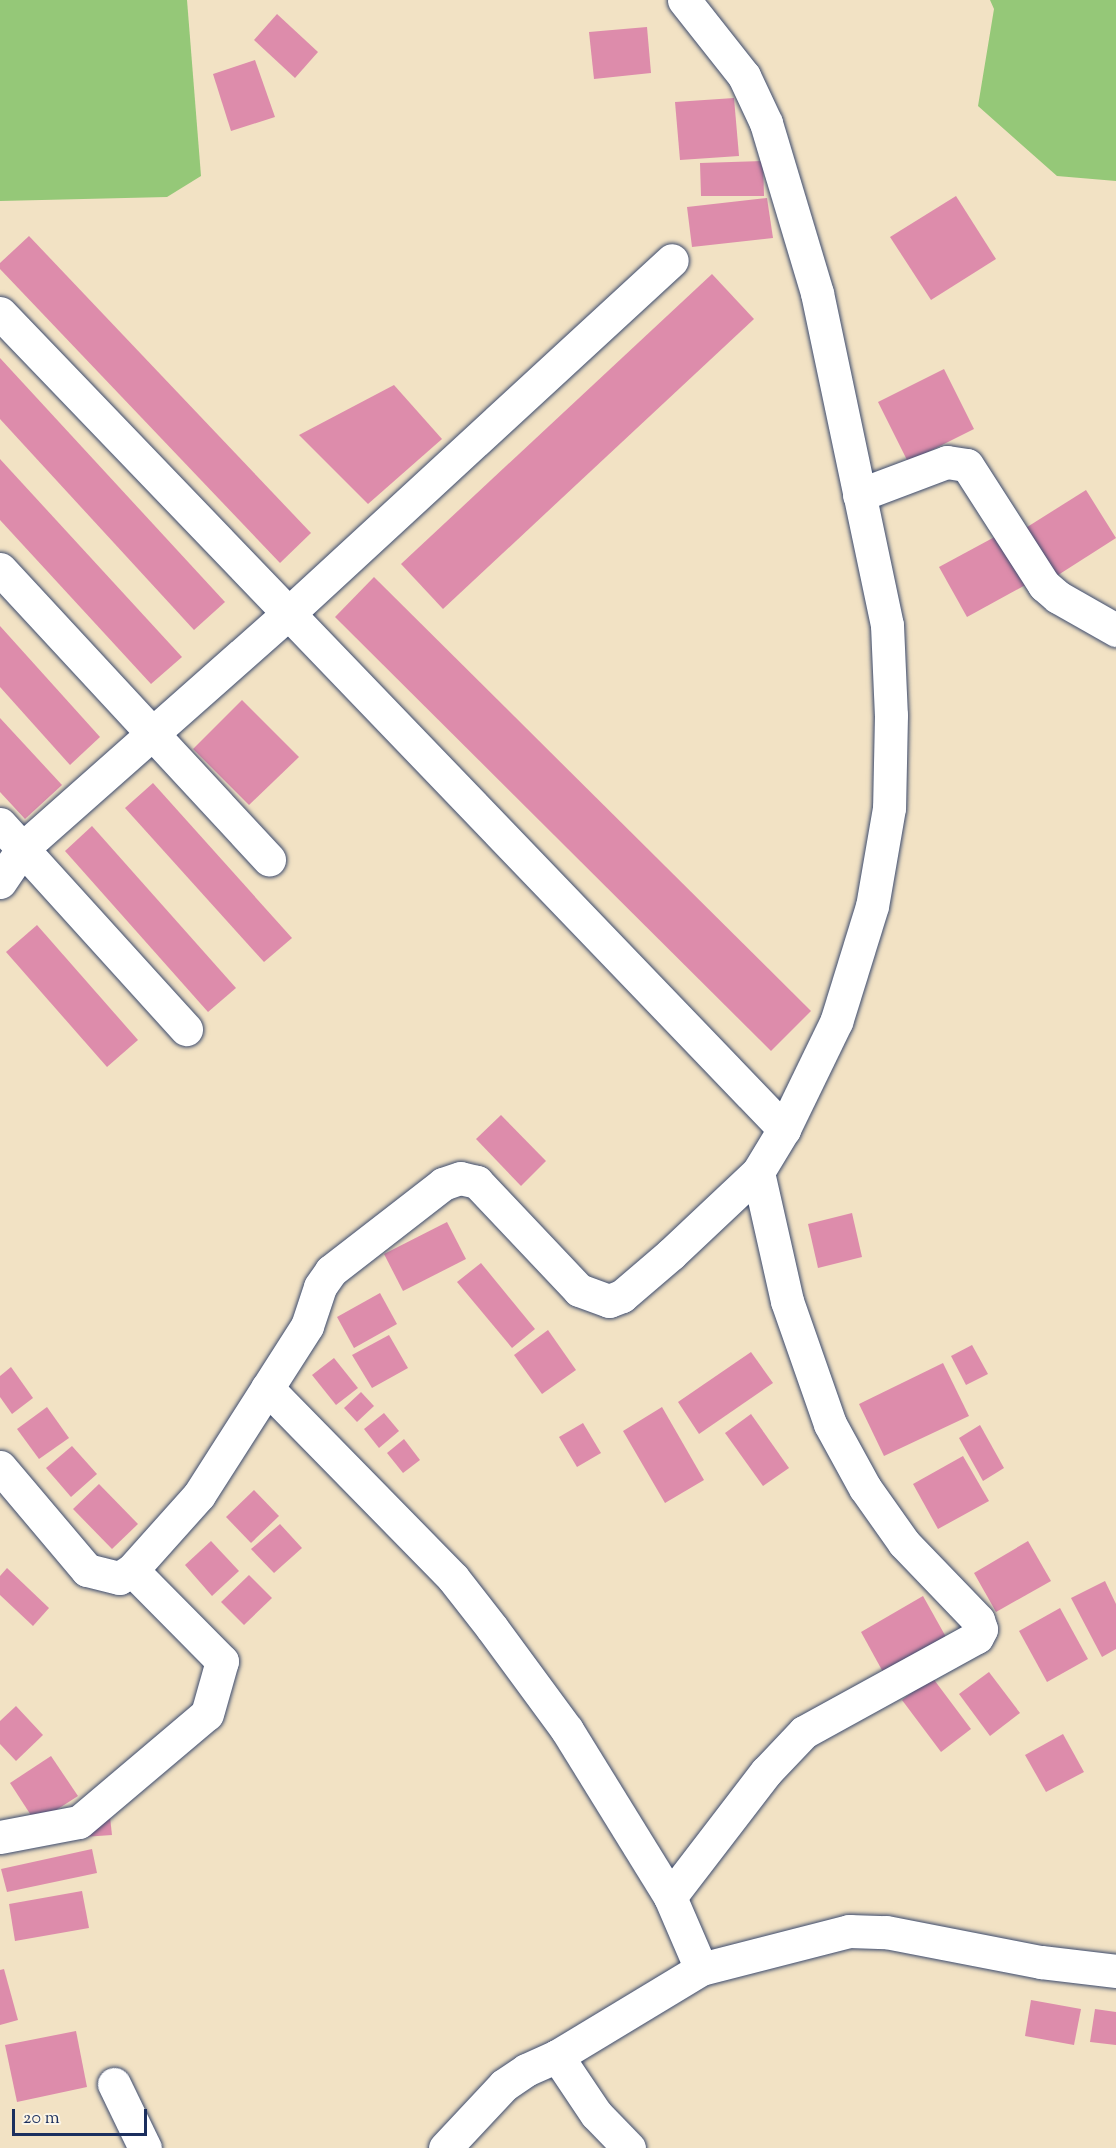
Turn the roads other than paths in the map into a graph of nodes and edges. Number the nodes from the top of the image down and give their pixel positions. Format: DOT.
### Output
graph roads {
  1 [pos="684,0"];
  2 [pos="672,260"];
  3 [pos="0,313"];
  4 [pos="859,495"];
  5 [pos="0,569"];
  6 [pos="290,612"];
  7 [pos="1116,630"];
  8 [pos="154,733"];
  9 [pos="0,824"];
  10 [pos="22,848"];
  11 [pos="269,860"];
  12 [pos="0,882"];
  13 [pos="186,1029"];
  14 [pos="784,1129"];
  15 [pos="758,1172"];
  16 [pos="267,1388"];
  17 [pos="0,1467"];
  18 [pos="132,1570"];
  19 [pos="0,1837"];
  20 [pos="670,1897"];
  21 [pos="700,1969"];
  22 [pos="1116,1971"];
  23 [pos="557,2056"];
  24 [pos="114,2084"];
  25 [pos="145,2148"];
  26 [pos="445,2148"];
  27 [pos="629,2148"];
  1 -- 4 [label="street"];
  2 -- 6 [label="street"];
  3 -- 6 [label="street"];
  4 -- 7 [label="street"];
  4 -- 14 [label="street"];
  5 -- 8 [label="street"];
  6 -- 8 [label="street"];
  6 -- 14 [label="street"];
  8 -- 10 [label="street"];
  8 -- 11 [label="street"];
  9 -- 10 [label="street"];
  10 -- 12 [label="street"];
  10 -- 13 [label="street"];
  14 -- 15 [label="street"];
  15 -- 16 [label="street"];
  15 -- 20 [label="street"];
  16 -- 18 [label="street"];
  16 -- 20 [label="street"];
  17 -- 18 [label="street"];
  18 -- 19 [label="street"];
  20 -- 21 [label="street"];
  21 -- 22 [label="street"];
  21 -- 23 [label="street"];
  23 -- 26 [label="street"];
  23 -- 27 [label="street"];
  24 -- 25 [label="street"];
}
